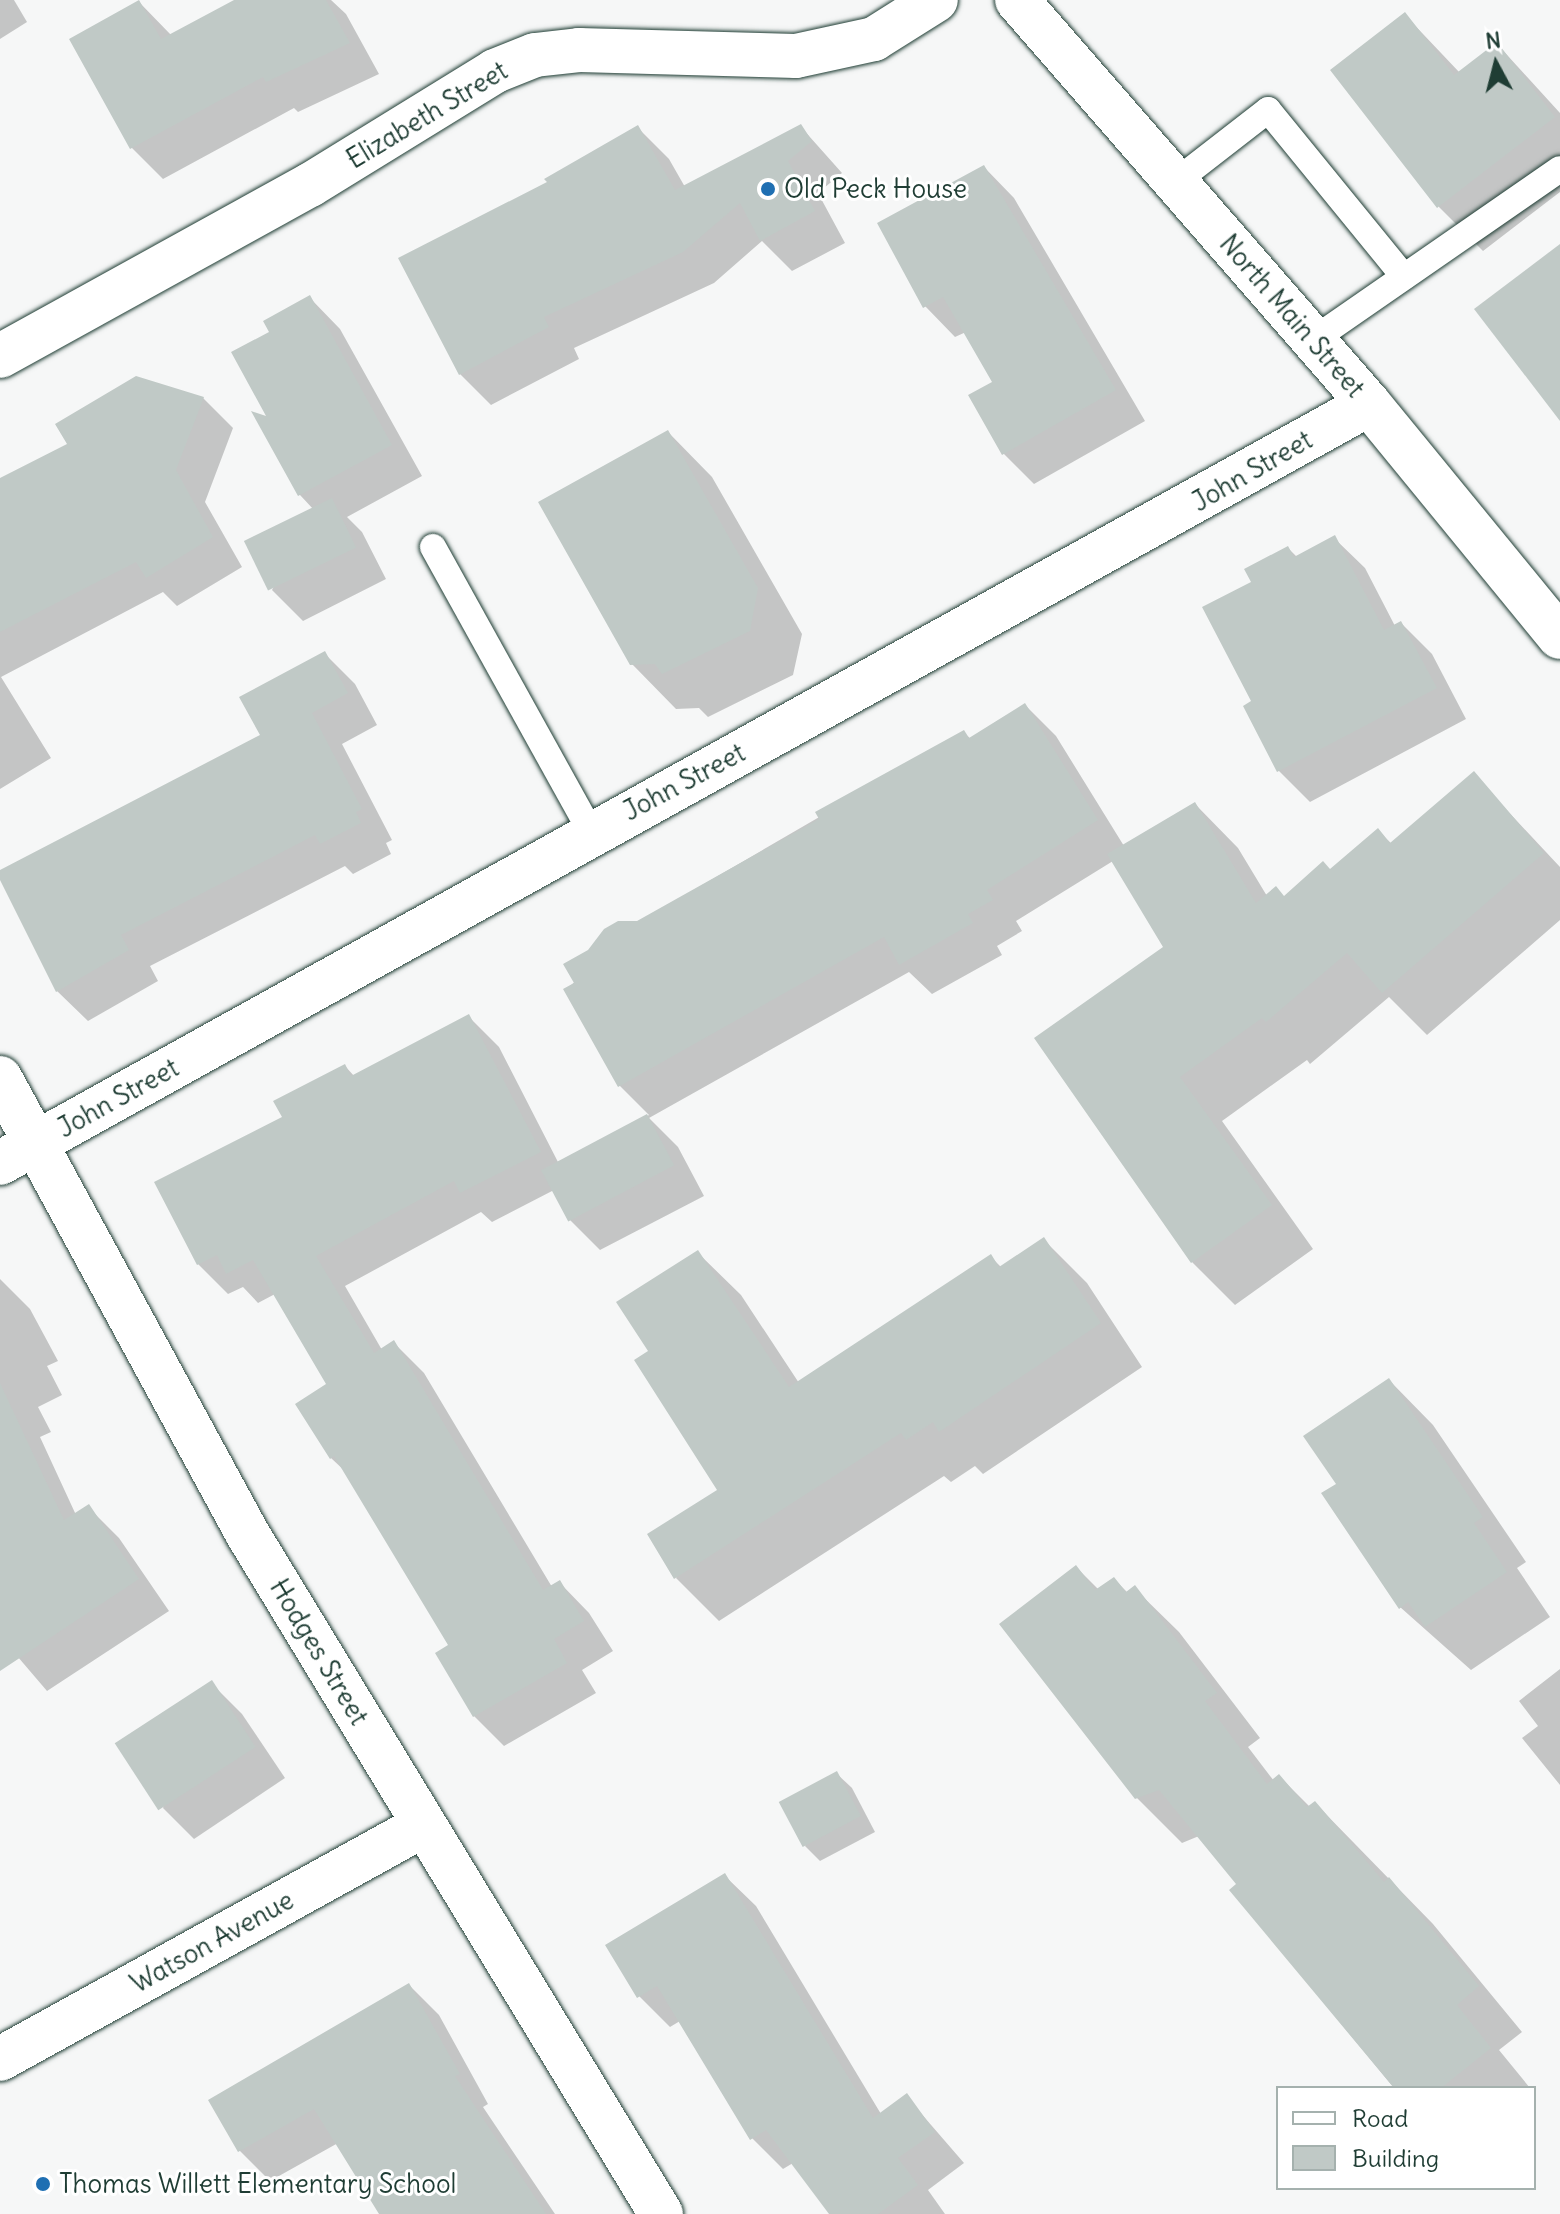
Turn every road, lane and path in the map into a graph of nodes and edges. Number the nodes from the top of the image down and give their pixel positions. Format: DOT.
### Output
graph roads {
  1 [pos="936,0"];
  2 [pos="1017,0"];
  3 [pos="1560,169"];
  4 [pos="1174,183"];
  5 [pos="1404,277"];
  6 [pos="1313,340"];
  7 [pos="0,356"];
  8 [pos="1369,404"];
  9 [pos="433,547"];
  10 [pos="1560,637"];
  11 [pos="591,832"];
  12 [pos="0,1078"];
  13 [pos="18,1153"];
  14 [pos="424,1825"];
  15 [pos="0,2059"];
  16 [pos="661,2214"];
  1 -- 7 [label="street, Elizabeth Street"];
  2 -- 4 [label="street, North Main Street"];
  3 -- 5 [label="lane"];
  4 -- 5 [label="lane"];
  4 -- 6 [label="street, North Main Street"];
  5 -- 6 [label="lane"];
  6 -- 8 [label="street, North Main Street"];
  8 -- 10 [label="street, North Main Street"];
  8 -- 11 [label="street, John Street"];
  9 -- 11 [label="lane"];
  11 -- 13 [label="street, John Street"];
  12 -- 13 [label="street, Hodges Street"];
  13 -- 14 [label="street, Hodges Street"];
  14 -- 15 [label="street, Watson Avenue"];
  14 -- 16 [label="street, Hodges Street"];
}
